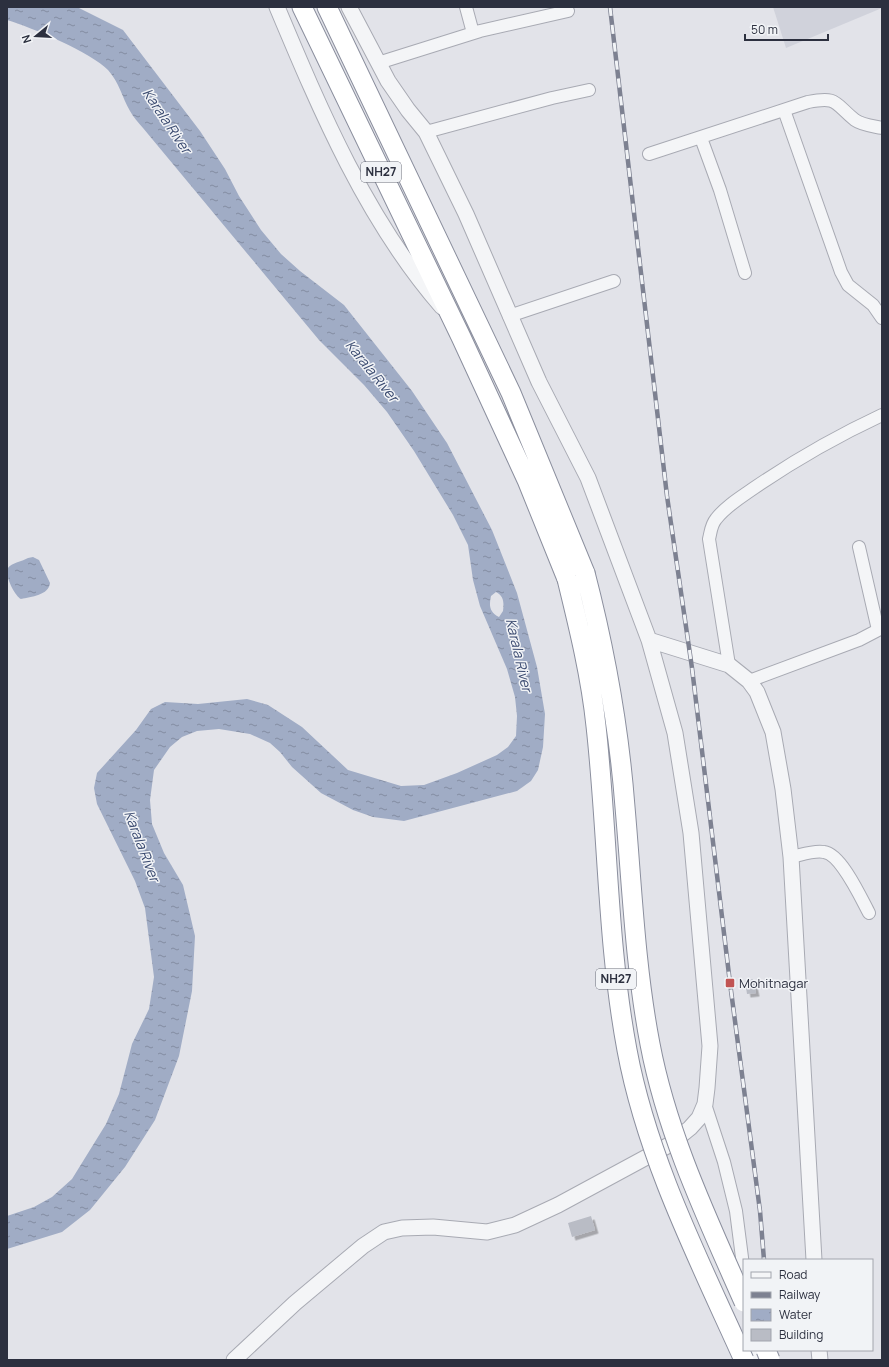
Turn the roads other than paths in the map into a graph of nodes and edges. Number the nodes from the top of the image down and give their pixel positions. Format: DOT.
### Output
graph roads {
  1 [pos="277,7"];
  2 [pos="302,7"];
  3 [pos="327,7"];
  4 [pos="349,7"];
  5 [pos="466,7"];
  6 [pos="568,11"];
  7 [pos="474,32"];
  8 [pos="378,63"];
  9 [pos="589,90"];
  10 [pos="784,110"];
  11 [pos="882,128"];
  12 [pos="426,132"];
  13 [pos="701,138"];
  14 [pos="649,154"];
  15 [pos="745,273"];
  16 [pos="614,281"];
  17 [pos="509,316"];
  18 [pos="452,318"];
  19 [pos="882,318"];
  20 [pos="882,415"];
  21 [pos="859,547"];
  22 [pos="880,629"];
  23 [pos="649,640"];
  24 [pos="729,665"];
  25 [pos="749,681"];
  26 [pos="791,857"];
  27 [pos="869,913"];
  28 [pos="705,1104"];
  29 [pos="814,1259"];
  30 [pos="743,1265"];
  31 [pos="743,1300"];
  32 [pos="234,1360"];
  33 [pos="744,1360"];
  1 -- 18 [label="street"];
  2 -- 18 [label="highway, NH27"];
  3 -- 31 [label="highway, NH27, bridge"];
  4 -- 8 [label="street"];
  5 -- 7 [label="street"];
  6 -- 7 [label="street"];
  7 -- 8 [label="street"];
  8 -- 12 [label="street"];
  9 -- 12 [label="street"];
  10 -- 11 [label="street"];
  10 -- 13 [label="street"];
  10 -- 19 [label="street"];
  12 -- 17 [label="street"];
  13 -- 14 [label="street"];
  13 -- 15 [label="street"];
  16 -- 17 [label="street"];
  17 -- 23 [label="street"];
  18 -- 33 [label="highway, NH27, bridge"];
  20 -- 24 [label="street"];
  21 -- 22 [label="street"];
  22 -- 25 [label="street"];
  23 -- 24 [label="street"];
  23 -- 28 [label="street"];
  24 -- 25 [label="street"];
  25 -- 26 [label="street"];
  26 -- 27 [label="street"];
  26 -- 29 [label="street"];
  28 -- 30 [label="street"];
  28 -- 32 [label="street"];
}
